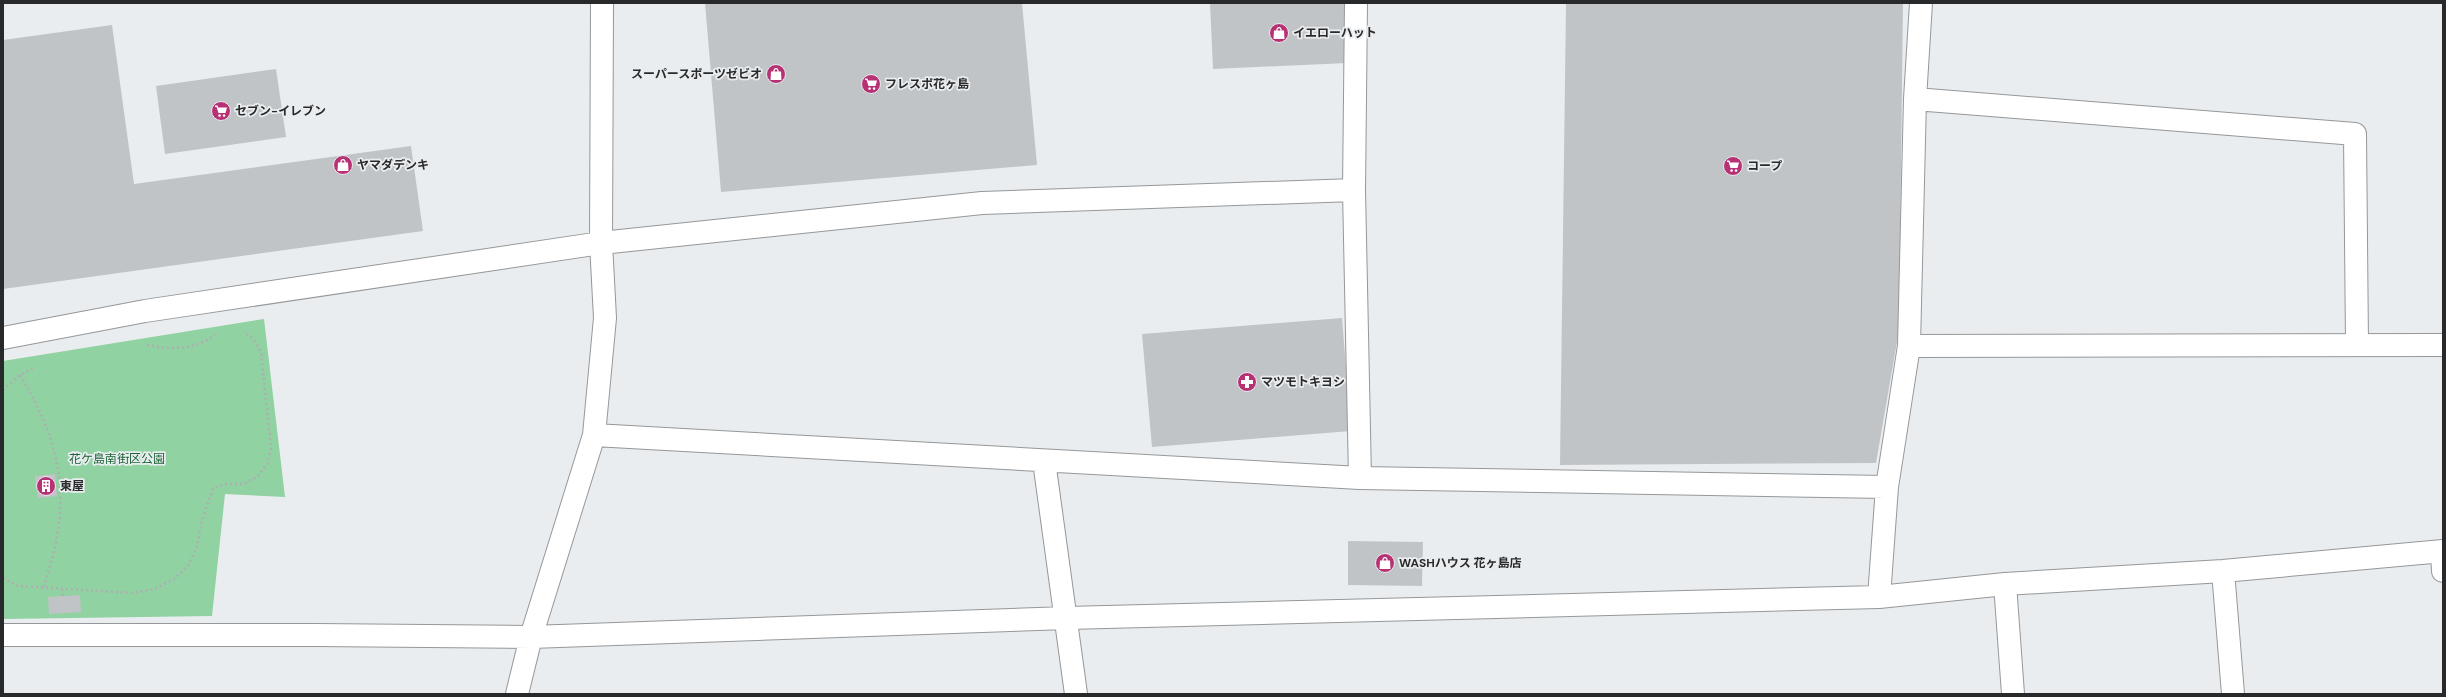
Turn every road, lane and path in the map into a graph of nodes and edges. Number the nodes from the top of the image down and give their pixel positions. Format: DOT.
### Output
graph roads {
  1 [pos="602,3"];
  2 [pos="1356,3"];
  3 [pos="1921,3"];
  4 [pos="1915,99"];
  5 [pos="1354,190"];
  6 [pos="601,242"];
  7 [pos="238,330"];
  8 [pos="219,332"];
  9 [pos="3,338"];
  10 [pos="2357,344"];
  11 [pos="144,345"];
  12 [pos="2443,345"];
  13 [pos="1909,346"];
  14 [pos="36,366"];
  15 [pos="20,375"];
  16 [pos="3,390"];
  17 [pos="594,435"];
  18 [pos="1044,461"];
  19 [pos="1360,478"];
  20 [pos="1887,487"];
  21 [pos="2443,558"];
  22 [pos="2223,572"];
  23 [pos="3,578"];
  24 [pos="2005,584"];
  25 [pos="43,588"];
  26 [pos="62,589"];
  27 [pos="63,596"];
  28 [pos="1880,597"];
  29 [pos="1067,618"];
  30 [pos="3,635"];
  31 [pos="532,637"];
  32 [pos="517,694"];
  33 [pos="1076,694"];
  34 [pos="2013,694"];
  35 [pos="2233,694"];
  1 -- 6 [label="street"];
  2 -- 5 [label="street"];
  3 -- 4 [label="street"];
  4 -- 10 [label="street"];
  4 -- 13 [label="street"];
  5 -- 6 [label="street"];
  5 -- 19 [label="street"];
  6 -- 9 [label="street"];
  6 -- 17 [label="street"];
  7 -- 26 [label="path"];
  8 -- 11 [label="path"];
  10 -- 12 [label="street"];
  10 -- 13 [label="street"];
  13 -- 20 [label="street"];
  14 -- 15 [label="path"];
  15 -- 16 [label="path"];
  15 -- 25 [label="path"];
  17 -- 18 [label="street"];
  17 -- 31 [label="street"];
  18 -- 19 [label="street"];
  18 -- 29 [label="street"];
  19 -- 20 [label="street"];
  20 -- 28 [label="street"];
  21 -- 22 [label="street"];
  22 -- 24 [label="street"];
  22 -- 35 [label="street"];
  23 -- 25 [label="path"];
  24 -- 28 [label="street"];
  24 -- 34 [label="street"];
  25 -- 26 [label="path"];
  26 -- 27 [label="path"];
  28 -- 29 [label="street"];
  29 -- 31 [label="street"];
  29 -- 33 [label="street"];
  30 -- 31 [label="street"];
  31 -- 32 [label="street"];
}
